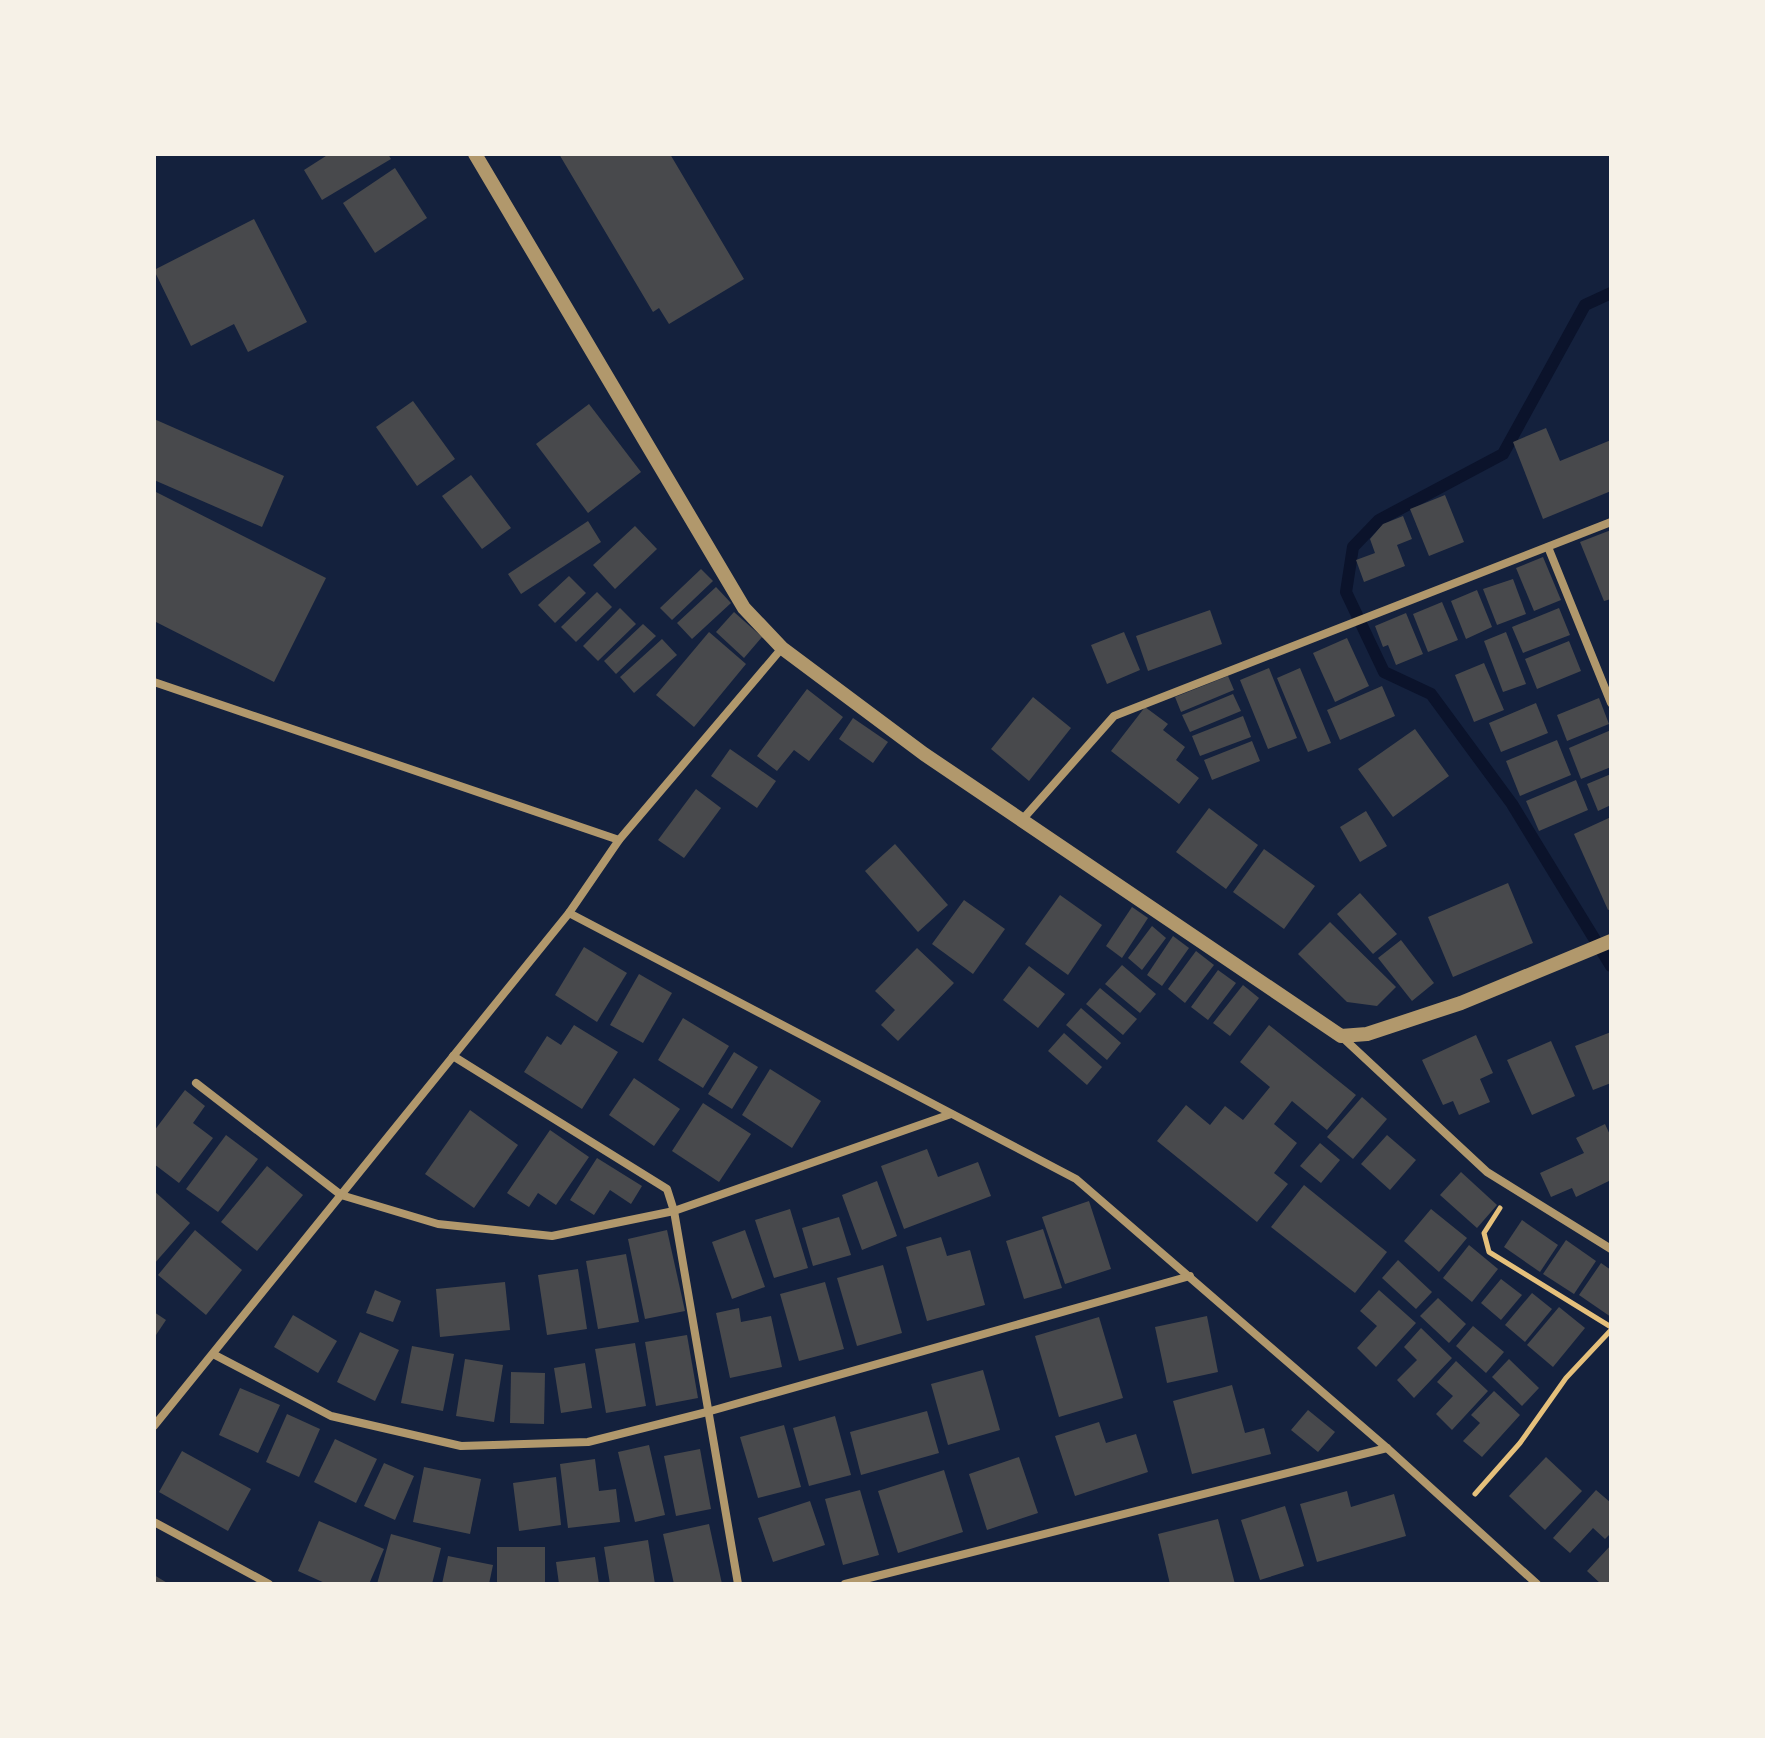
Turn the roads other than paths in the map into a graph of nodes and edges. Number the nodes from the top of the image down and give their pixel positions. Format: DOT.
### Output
graph roads {
  1 [pos="475,154"];
  2 [pos="1611,522"];
  3 [pos="1548,547"];
  4 [pos="782,648"];
  5 [pos="154,682"];
  6 [pos="1611,703"];
  7 [pos="1022,820"];
  8 [pos="619,840"];
  9 [pos="569,913"];
  10 [pos="1611,941"];
  11 [pos="1341,1036"];
  12 [pos="453,1056"];
  13 [pos="196,1083"];
  14 [pos="951,1114"];
  15 [pos="341,1195"];
  16 [pos="674,1211"];
  17 [pos="1611,1249"];
  18 [pos="1190,1276"];
  19 [pos="213,1354"];
  20 [pos="707,1412"];
  21 [pos="154,1426"];
  22 [pos="1387,1448"];
  23 [pos="154,1522"];
  24 [pos="269,1584"];
  25 [pos="738,1584"];
  26 [pos="845,1584"];
  27 [pos="1537,1584"];
  1 -- 4 [label="street"];
  2 -- 3 [label="street"];
  3 -- 6 [label="street"];
  3 -- 7 [label="street"];
  4 -- 7 [label="street"];
  4 -- 8 [label="street"];
  5 -- 8 [label="street"];
  7 -- 11 [label="street"];
  8 -- 9 [label="street"];
  9 -- 12 [label="street"];
  9 -- 14 [label="street"];
  10 -- 11 [label="street"];
  11 -- 17 [label="street"];
  12 -- 15 [label="street"];
  12 -- 16 [label="street"];
  13 -- 15 [label="street"];
  14 -- 16 [label="street"];
  14 -- 18 [label="street"];
  15 -- 16 [label="street"];
  15 -- 19 [label="street"];
  16 -- 20 [label="street"];
  18 -- 20 [label="street"];
  18 -- 22 [label="street"];
  19 -- 20 [label="street"];
  19 -- 21 [label="street"];
  20 -- 25 [label="street"];
  22 -- 26 [label="street"];
  22 -- 27 [label="street"];
  23 -- 24 [label="street"];
}
